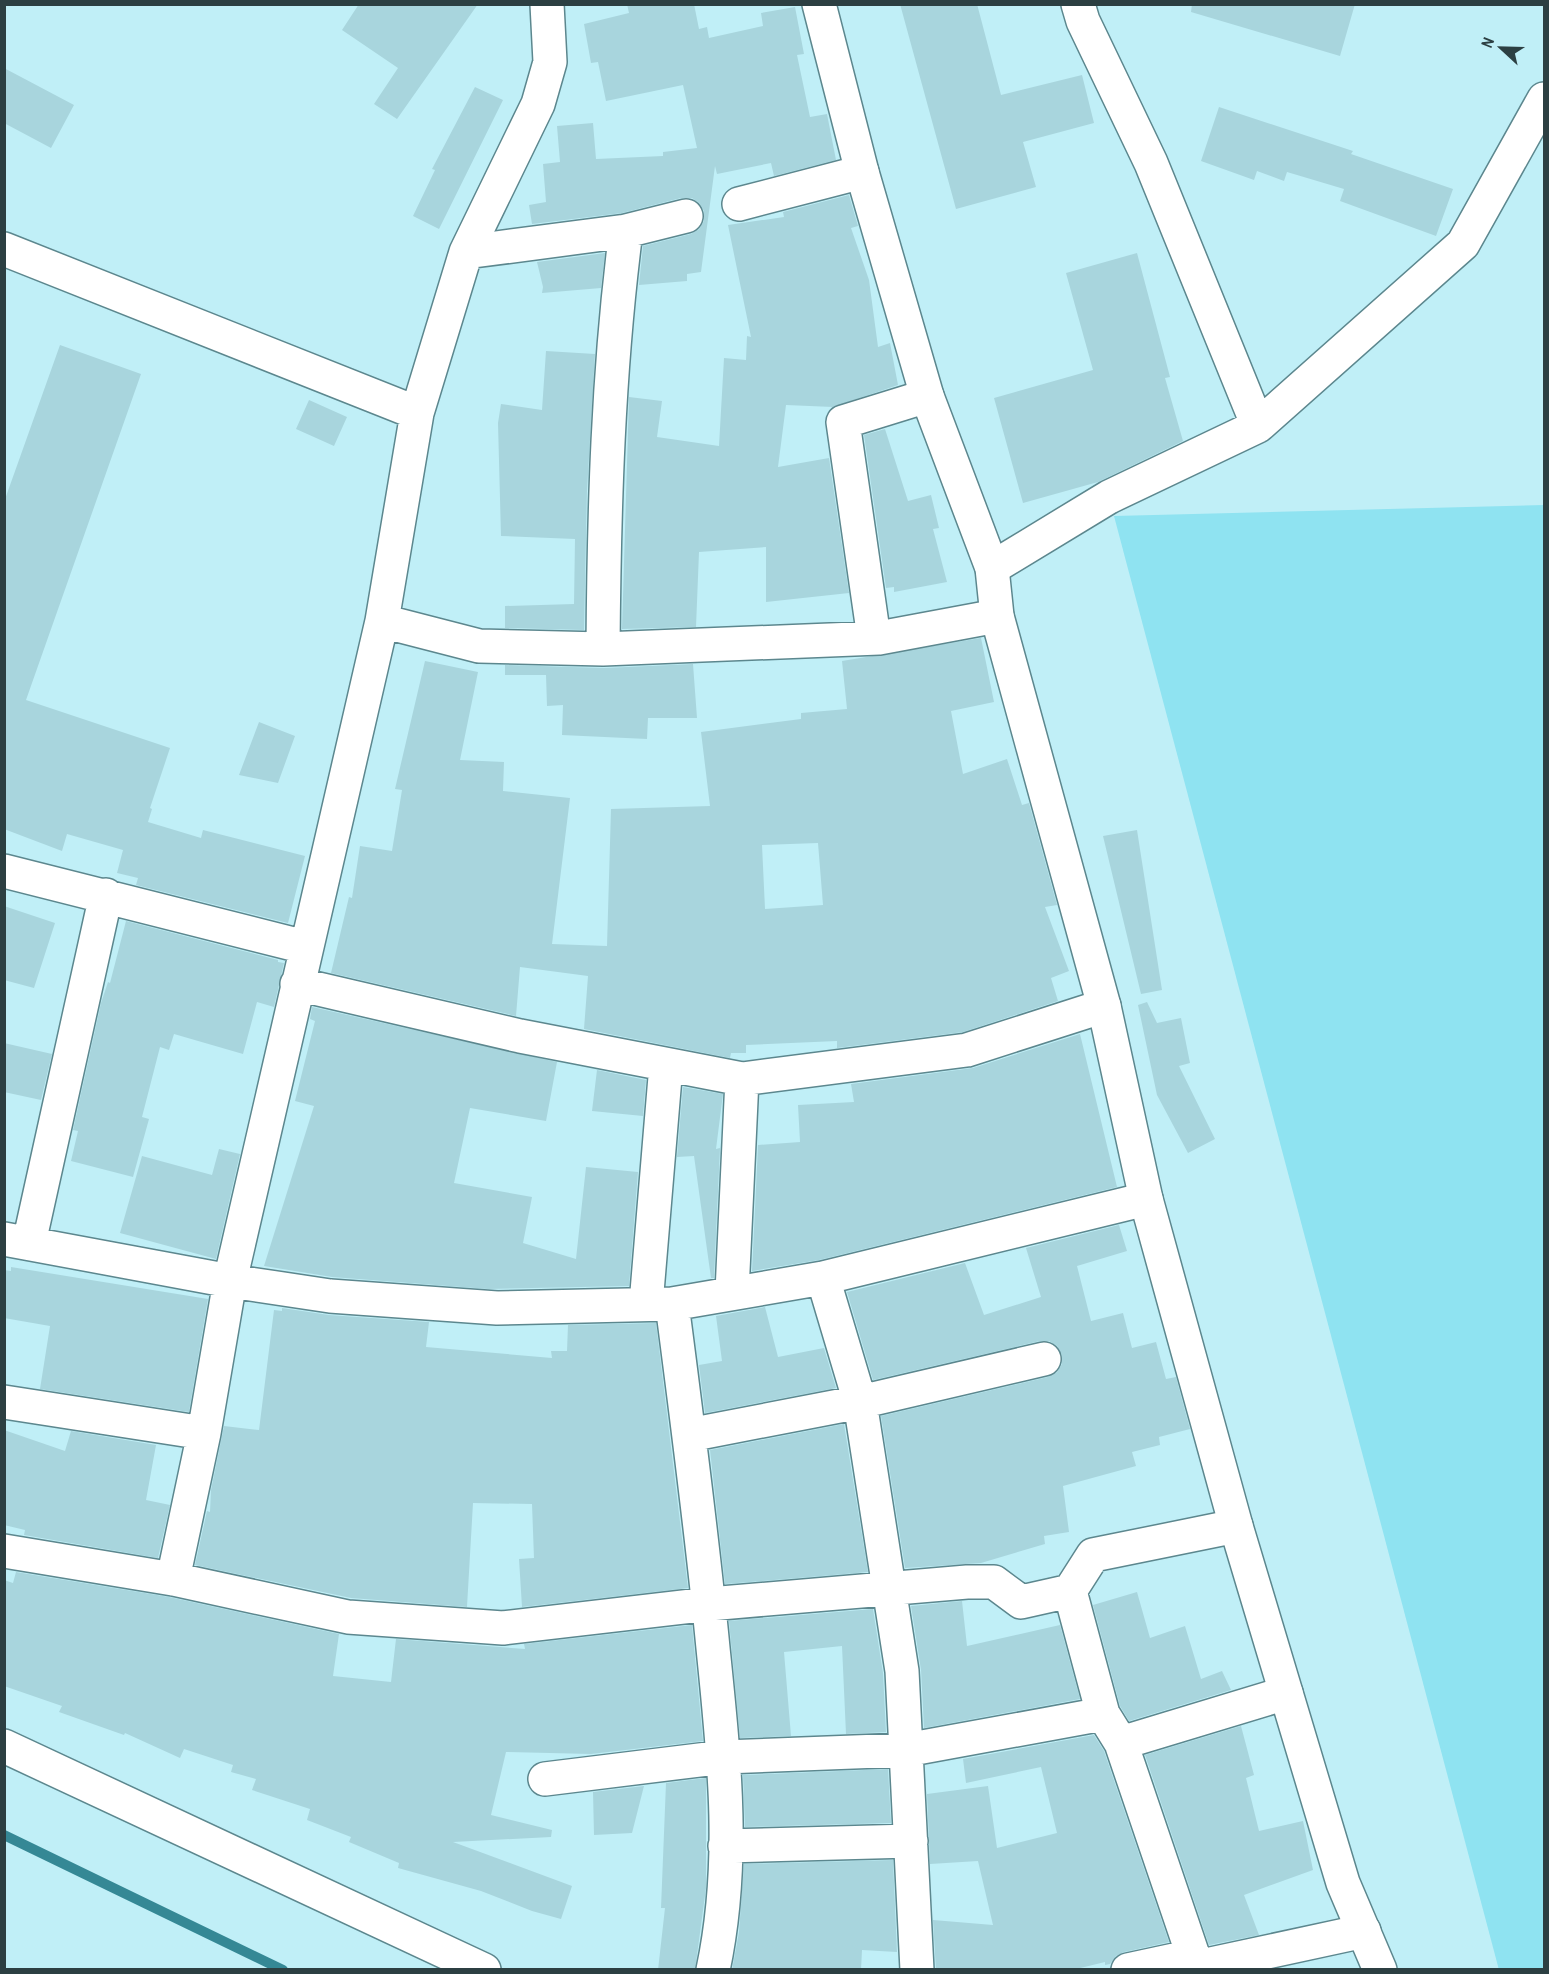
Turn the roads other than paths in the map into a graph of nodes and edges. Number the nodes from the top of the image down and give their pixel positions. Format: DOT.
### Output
graph roads {
  1 [pos="547,4"];
  2 [pos="819,4"];
  3 [pos="1078,4"];
  4 [pos="1545,99"];
  5 [pos="862,172"];
  6 [pos="739,204"];
  7 [pos="686,216"];
  8 [pos="626,231"];
  9 [pos="4,249"];
  10 [pos="466,252"];
  11 [pos="927,396"];
  12 [pos="417,413"];
  13 [pos="1258,426"];
  14 [pos="992,568"];
  15 [pos="997,616"];
  16 [pos="382,621"];
  17 [pos="874,638"];
  18 [pos="603,649"];
  19 [pos="4,870"];
  20 [pos="106,895"];
  21 [pos="305,946"];
  22 [pos="297,984"];
  23 [pos="1104,1006"];
  24 [pos="666,1065"];
  25 [pos="742,1079"];
  26 [pos="1146,1199"];
  27 [pos="17,1241"];
  28 [pos="823,1278"];
  29 [pos="230,1281"];
  30 [pos="732,1292"];
  31 [pos="659,1304"];
  32 [pos="1044,1359"];
  33 [pos="4,1402"];
  34 [pos="860,1402"];
  35 [pos="204,1433"];
  36 [pos="689,1435"];
  37 [pos="1236,1526"];
  38 [pos="4,1551"];
  39 [pos="173,1579"];
  40 [pos="887,1590"];
  41 [pos="1070,1591"];
  42 [pos="709,1604"];
  43 [pos="1286,1693"];
  44 [pos="1103,1714"];
  45 [pos="1121,1743"];
  46 [pos="4,1746"];
  47 [pos="906,1750"];
  48 [pos="724,1757"];
  49 [pos="545,1779"];
  50 [pos="911,1841"];
  51 [pos="725,1846"];
  52 [pos="1364,1931"];
  53 [pos="1196,1964"];
  54 [pos="484,1970"];
  55 [pos="712,1970"];
  56 [pos="917,1970"];
  57 [pos="1128,1970"];
  58 [pos="1380,1970"];
  1 -- 10 [label="street"];
  2 -- 5 [label="street"];
  3 -- 13 [label="street"];
  4 -- 13 [label="street"];
  5 -- 6 [label="street"];
  5 -- 11 [label="street"];
  7 -- 8 [label="street"];
  8 -- 10 [label="street"];
  8 -- 18 [label="street"];
  9 -- 12 [label="street"];
  10 -- 12 [label="street"];
  11 -- 14 [label="street"];
  11 -- 17 [label="street"];
  12 -- 16 [label="street"];
  13 -- 14 [label="street"];
  14 -- 15 [label="street"];
  15 -- 17 [label="street"];
  15 -- 23 [label="street"];
  16 -- 18 [label="street"];
  16 -- 21 [label="street"];
  17 -- 18 [label="street"];
  19 -- 20 [label="street"];
  20 -- 21 [label="street"];
  20 -- 27 [label="street"];
  21 -- 22 [label="street"];
  22 -- 24 [label="street"];
  22 -- 29 [label="street"];
  23 -- 25 [label="street"];
  23 -- 26 [label="street"];
  24 -- 25 [label="street"];
  24 -- 31 [label="street"];
  25 -- 30 [label="street"];
  26 -- 28 [label="street"];
  26 -- 37 [label="street"];
  27 -- 29 [label="street"];
  28 -- 30 [label="street"];
  28 -- 34 [label="street"];
  29 -- 31 [label="street"];
  29 -- 35 [label="street"];
  30 -- 31 [label="street"];
  31 -- 36 [label="street"];
  32 -- 34 [label="street"];
  33 -- 35 [label="street"];
  34 -- 36 [label="street"];
  34 -- 40 [label="street"];
  35 -- 39 [label="street"];
  36 -- 42 [label="street"];
  37 -- 41 [label="street"];
  37 -- 43 [label="street"];
  38 -- 39 [label="street"];
  39 -- 42 [label="street"];
  40 -- 41 [label="street"];
  40 -- 42 [label="street"];
  40 -- 47 [label="street"];
  41 -- 44 [label="street"];
  42 -- 48 [label="street"];
  43 -- 45 [label="street"];
  43 -- 52 [label="street"];
  44 -- 45 [label="street"];
  44 -- 47 [label="street"];
  45 -- 53 [label="street"];
  46 -- 54 [label="street"];
  47 -- 48 [label="street"];
  47 -- 50 [label="street"];
  48 -- 49 [label="street"];
  48 -- 51 [label="street"];
  50 -- 51 [label="street"];
  50 -- 56 [label="street"];
  51 -- 55 [label="street"];
  52 -- 53 [label="street"];
  52 -- 58 [label="street"];
  53 -- 57 [label="street"];
}
